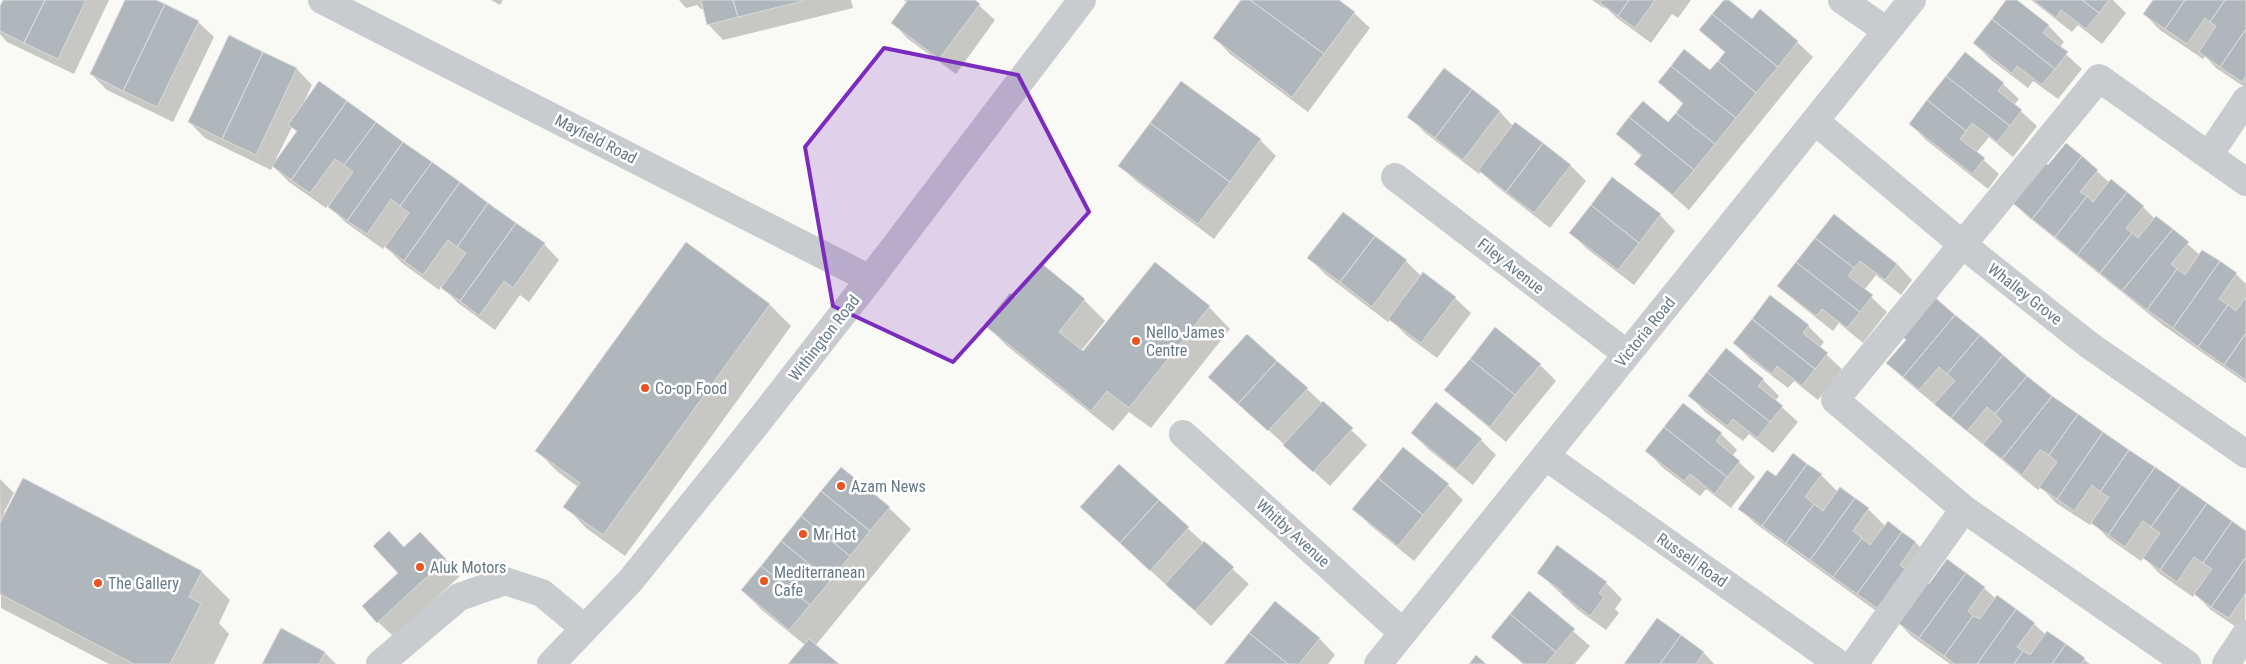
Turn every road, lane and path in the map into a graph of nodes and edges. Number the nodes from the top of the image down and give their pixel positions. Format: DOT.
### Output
graph roads {
  1 [pos="322,0"];
  2 [pos="1082,0"];
  3 [pos="1842,0"];
  4 [pos="1912,0"];
  5 [pos="1887,31"];
  6 [pos="2246,100"];
  7 [pos="1815,121"];
  8 [pos="2208,155"];
  9 [pos="1396,177"];
  10 [pos="2246,182"];
  11 [pos="1963,245"];
  12 [pos="870,279"];
  13 [pos="1627,354"];
  14 [pos="1183,434"];
  15 [pos="2246,454"];
  16 [pos="1545,456"];
  17 [pos="1964,509"];
  18 [pos="584,628"];
  19 [pos="1403,633"];
  20 [pos="2246,634"];
  21 [pos="380,664"];
  22 [pos="550,664"];
  23 [pos="1378,664"];
  24 [pos="1839,664"];
  25 [pos="1854,664"];
  26 [pos="2187,664"];
  27 [pos="2226,664"];
  1 -- 12 [label="street, Mayfield Road"];
  2 -- 12 [label="street, Withington Road"];
  3 -- 5 [label="street"];
  4 -- 5 [label="street, Victoria Road"];
  5 -- 7 [label="street, Victoria Road"];
  6 -- 8 [label="street"];
  7 -- 11 [label="street, Whalley Grove"];
  7 -- 13 [label="street, Victoria Road"];
  8 -- 10 [label="street"];
  8 -- 11 [label="street"];
  9 -- 13 [label="street, Filey Avenue"];
  11 -- 15 [label="street, Whalley Grove"];
  11 -- 17 [label="street"];
  12 -- 18 [label="street, Withington Road"];
  13 -- 16 [label="street, Victoria Road"];
  14 -- 19 [label="street, Whitby Avenue"];
  16 -- 19 [label="street, Victoria Road"];
  16 -- 24 [label="street, Russell Road"];
  17 -- 25 [label="street"];
  17 -- 26 [label="street"];
  18 -- 21 [label="street"];
  18 -- 22 [label="street, Withington Road"];
  19 -- 23 [label="street, Victoria Road"];
  20 -- 27 [label="street"];
}
